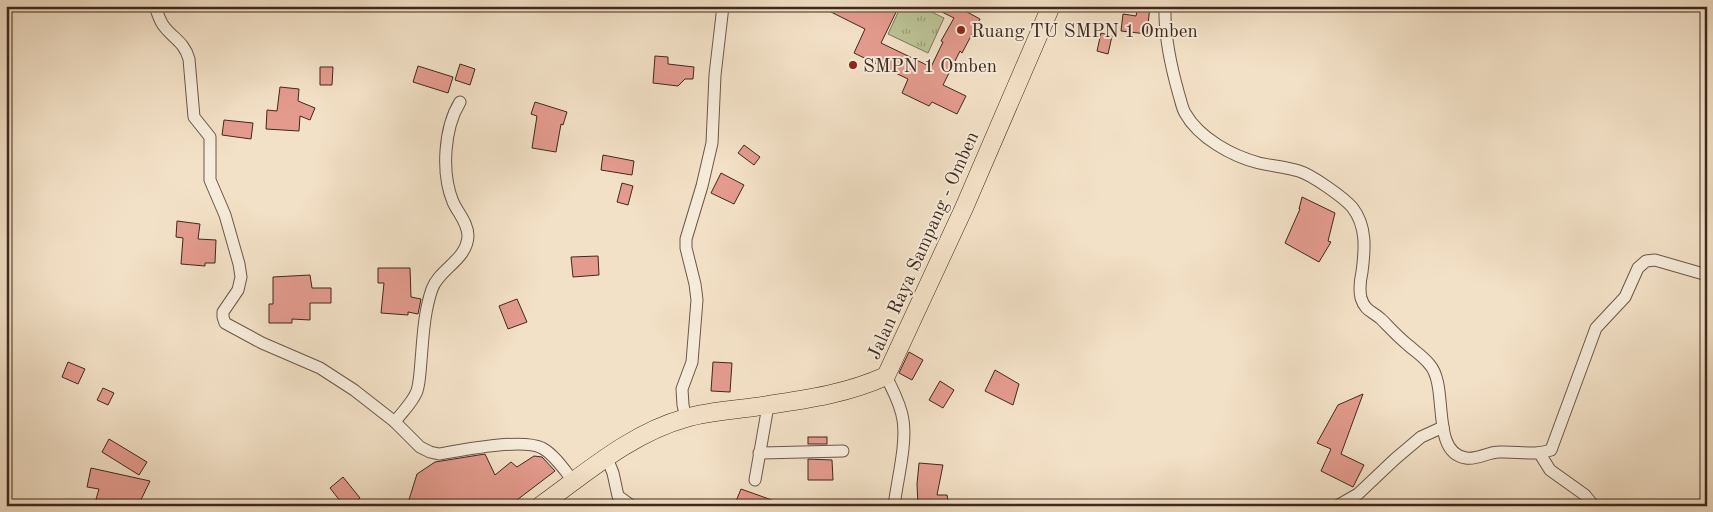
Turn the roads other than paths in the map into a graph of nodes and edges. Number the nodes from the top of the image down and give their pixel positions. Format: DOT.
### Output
graph roads {
  1 [pos="155,6"];
  2 [pos="723,6"];
  3 [pos="1051,6"];
  4 [pos="1165,6"];
  5 [pos="460,102"];
  6 [pos="1707,275"];
  7 [pos="886,376"];
  8 [pos="768,406"];
  9 [pos="686,418"];
  10 [pos="395,422"];
  11 [pos="1443,426"];
  12 [pos="843,451"];
  13 [pos="759,453"];
  14 [pos="1540,454"];
  15 [pos="607,458"];
  16 [pos="755,480"];
  17 [pos="574,482"];
  18 [pos="540,506"];
  19 [pos="632,506"];
  20 [pos="894,506"];
  21 [pos="1337,506"];
  22 [pos="1594,506"];
  1 -- 10 [label="street"];
  2 -- 9 [label="street"];
  3 -- 7 [label="main road, Jalan Raya Sampang - Omben"];
  4 -- 11 [label="street"];
  5 -- 10 [label="street"];
  6 -- 14 [label="street"];
  7 -- 8 [label="main road, Jalan Raya Sampang - Omben"];
  7 -- 20 [label="street"];
  8 -- 9 [label="main road, Jalan Raya Sampang - Omben"];
  8 -- 13 [label="street"];
  9 -- 15 [label="main road, Jalan Raya Sampang - Omben"];
  10 -- 17 [label="street"];
  11 -- 14 [label="street"];
  11 -- 21 [label="street"];
  12 -- 13 [label="street"];
  13 -- 16 [label="street"];
  14 -- 22 [label="street"];
  15 -- 17 [label="main road, Jalan Raya Sampang - Omben"];
  15 -- 19 [label="street"];
  17 -- 18 [label="main road, Jalan Raya Sampang - Omben"];
}
